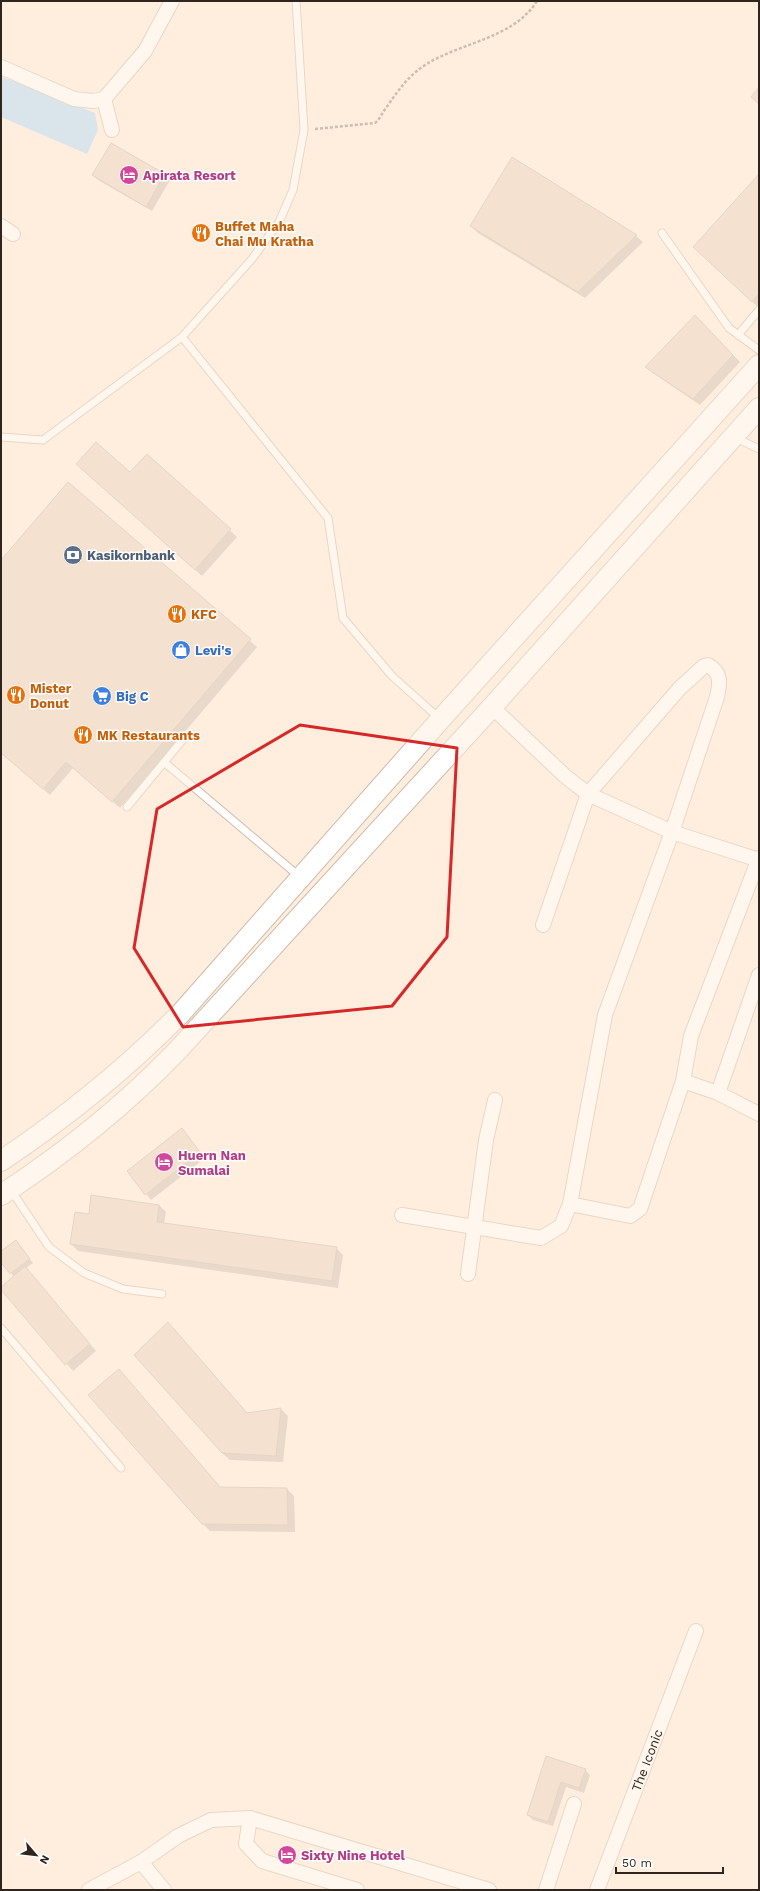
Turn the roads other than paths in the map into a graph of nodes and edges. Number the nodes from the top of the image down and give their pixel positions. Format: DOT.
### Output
graph roads {
  1 [pos="172,1"];
  2 [pos="296,1"];
  3 [pos="1,67"];
  4 [pos="104,99"];
  5 [pos="112,130"];
  6 [pos="1,226"];
  7 [pos="13,234"];
  8 [pos="662,234"];
  9 [pos="759,310"];
  10 [pos="738,335"];
  11 [pos="182,337"];
  12 [pos="759,350"];
  13 [pos="759,365"];
  14 [pos="759,408"];
  15 [pos="1,437"];
  16 [pos="734,437"];
  17 [pos="759,449"];
  18 [pos="492,707"];
  19 [pos="440,720"];
  20 [pos="185,737"];
  21 [pos="164,762"];
  22 [pos="588,794"];
  23 [pos="127,807"];
  24 [pos="672,832"];
  25 [pos="759,859"];
  26 [pos="301,878"];
  27 [pos="543,925"];
  28 [pos="759,975"];
  29 [pos="683,1082"];
  30 [pos="718,1093"];
  31 [pos="495,1100"];
  32 [pos="759,1114"];
  33 [pos="1,1161"];
  34 [pos="6,1192"];
  35 [pos="570,1204"];
  36 [pos="402,1215"];
  37 [pos="474,1227"];
  38 [pos="468,1274"];
  39 [pos="162,1294"];
  40 [pos="1,1328"];
  41 [pos="121,1468"];
  42 [pos="696,1631"];
  43 [pos="574,1804"];
  44 [pos="250,1818"];
  45 [pos="141,1862"];
  46 [pos="89,1890"];
  47 [pos="164,1890"];
  48 [pos="358,1890"];
  49 [pos="488,1890"];
  50 [pos="546,1890"];
  51 [pos="597,1890"];
  1 -- 4 [label="street"];
  2 -- 11 [label="lane"];
  3 -- 4 [label="street"];
  4 -- 5 [label="street"];
  6 -- 7 [label="street"];
  8 -- 10 [label="lane"];
  9 -- 10 [label="lane"];
  10 -- 12 [label="lane"];
  11 -- 15 [label="lane"];
  11 -- 19 [label="lane"];
  13 -- 19 [label="main road"];
  14 -- 16 [label="main road"];
  16 -- 17 [label="lane"];
  16 -- 18 [label="main road"];
  18 -- 22 [label="street"];
  18 -- 34 [label="main road"];
  19 -- 26 [label="main road"];
  20 -- 21 [label="lane"];
  21 -- 23 [label="lane"];
  21 -- 26 [label="lane"];
  22 -- 24 [label="street"];
  22 -- 24 [label="street"];
  22 -- 27 [label="street"];
  24 -- 25 [label="street"];
  24 -- 35 [label="street"];
  25 -- 29 [label="street"];
  26 -- 33 [label="main road"];
  28 -- 30 [label="street"];
  29 -- 30 [label="street"];
  29 -- 35 [label="street"];
  30 -- 32 [label="street"];
  31 -- 37 [label="street"];
  34 -- 39 [label="lane"];
  35 -- 37 [label="street"];
  36 -- 37 [label="street"];
  37 -- 38 [label="street"];
  40 -- 41 [label="lane"];
  42 -- 51 [label="street, The Iconic"];
  43 -- 50 [label="street"];
  44 -- 45 [label="street"];
  44 -- 48 [label="street"];
  44 -- 49 [label="street"];
  45 -- 46 [label="street"];
  45 -- 47 [label="street"];
}
